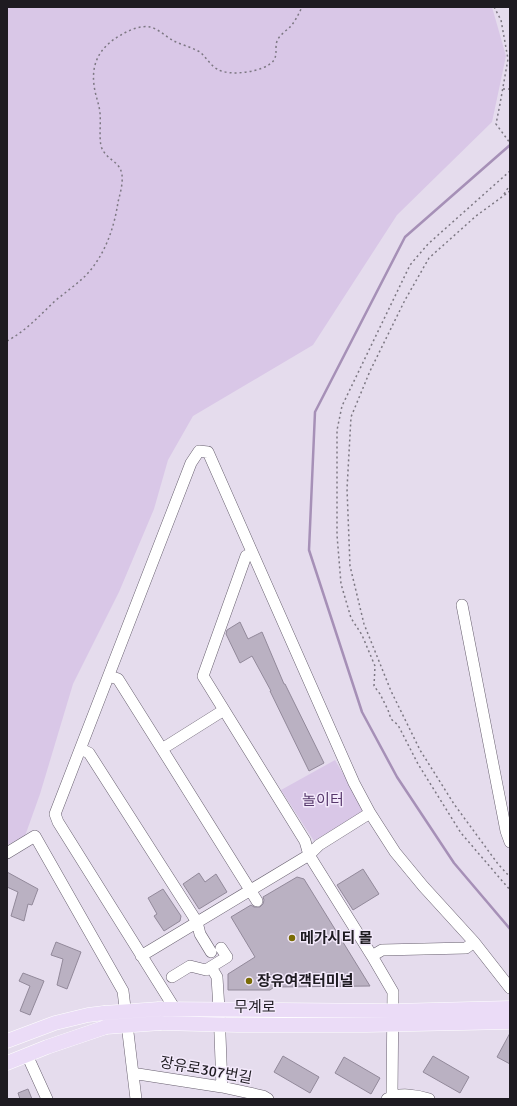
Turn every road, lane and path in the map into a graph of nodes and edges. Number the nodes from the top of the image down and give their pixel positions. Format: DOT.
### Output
graph roads {
  1 [pos="302,7"];
  2 [pos="494,7"];
  3 [pos="503,89"];
  4 [pos="510,89"];
  5 [pos="510,143"];
  6 [pos="510,171"];
  7 [pos="510,185"];
  8 [pos="510,191"];
  9 [pos="503,196"];
  10 [pos="7,342"];
  11 [pos="252,553"];
  12 [pos="462,605"];
  13 [pos="109,676"];
  14 [pos="224,710"];
  15 [pos="81,749"];
  16 [pos="162,749"];
  17 [pos="370,813"];
  18 [pos="510,842"];
  19 [pos="7,853"];
  20 [pos="309,855"];
  21 [pos="510,877"];
  22 [pos="250,890"];
  23 [pos="510,890"];
  24 [pos="257,901"];
  25 [pos="197,922"];
  26 [pos="474,942"];
  27 [pos="141,956"];
  28 [pos="372,956"];
  29 [pos="211,967"];
  30 [pos="172,977"];
  31 [pos="510,988"];
  32 [pos="510,1008"];
  33 [pos="175,1009"];
  34 [pos="219,1010"];
  35 [pos="160,1016"];
  36 [pos="393,1018"];
  37 [pos="105,1020"];
  38 [pos="510,1022"];
  39 [pos="219,1024"];
  40 [pos="7,1041"];
  41 [pos="27,1054"];
  42 [pos="7,1063"];
  43 [pos="138,1074"];
  44 [pos="222,1087"];
  45 [pos="389,1097"];
  46 [pos="47,1099"];
  47 [pos="136,1099"];
  48 [pos="268,1099"];
  49 [pos="429,1099"];
  1 -- 10 [label="path"];
  2 -- 3 [label="path"];
  3 -- 4 [label="path"];
  3 -- 5 [label="path"];
  6 -- 23 [label="path"];
  7 -- 9 [label="path"];
  8 -- 9 [label="path"];
  9 -- 21 [label="path"];
  11 -- 13 [label="street"];
  11 -- 14 [label="street"];
  11 -- 17 [label="street"];
  12 -- 18 [label="street"];
  13 -- 15 [label="street"];
  13 -- 16 [label="street"];
  14 -- 16 [label="street"];
  14 -- 20 [label="street"];
  15 -- 25 [label="street"];
  15 -- 27 [label="street"];
  16 -- 22 [label="street"];
  17 -- 20 [label="street"];
  17 -- 26 [label="street"];
  19 -- 47 [label="street"];
  20 -- 22 [label="street"];
  20 -- 28 [label="street"];
  22 -- 24 [label="street"];
  22 -- 25 [label="street"];
  25 -- 27 [label="street"];
  25 -- 29 [label="street"];
  26 -- 28 [label="street"];
  26 -- 31 [label="street"];
  27 -- 33 [label="street"];
  28 -- 36 [label="street"];
  29 -- 30 [label="street"];
  29 -- 34 [label="street"];
  32 -- 36 [label="main road, 무계로"];
  33 -- 34 [label="main road, 무계로"];
  33 -- 35 [label="main road, 무계로"];
  34 -- 36 [label="main road, 무계로"];
  34 -- 39 [label="street"];
  35 -- 37 [label="main road, 무계로, bridge"];
  35 -- 39 [label="main road, 무계로"];
  36 -- 38 [label="main road, 무계로"];
  36 -- 39 [label="main road, 무계로"];
  36 -- 45 [label="street"];
  37 -- 40 [label="main road, 무계로"];
  37 -- 41 [label="main road, 무계로"];
  39 -- 44 [label="street"];
  41 -- 42 [label="main road, 무계로"];
  41 -- 46 [label="street"];
  43 -- 44 [label="street, 장유로307번길"];
  44 -- 48 [label="street, 장유로307번길"];
  45 -- 49 [label="street"];
}
